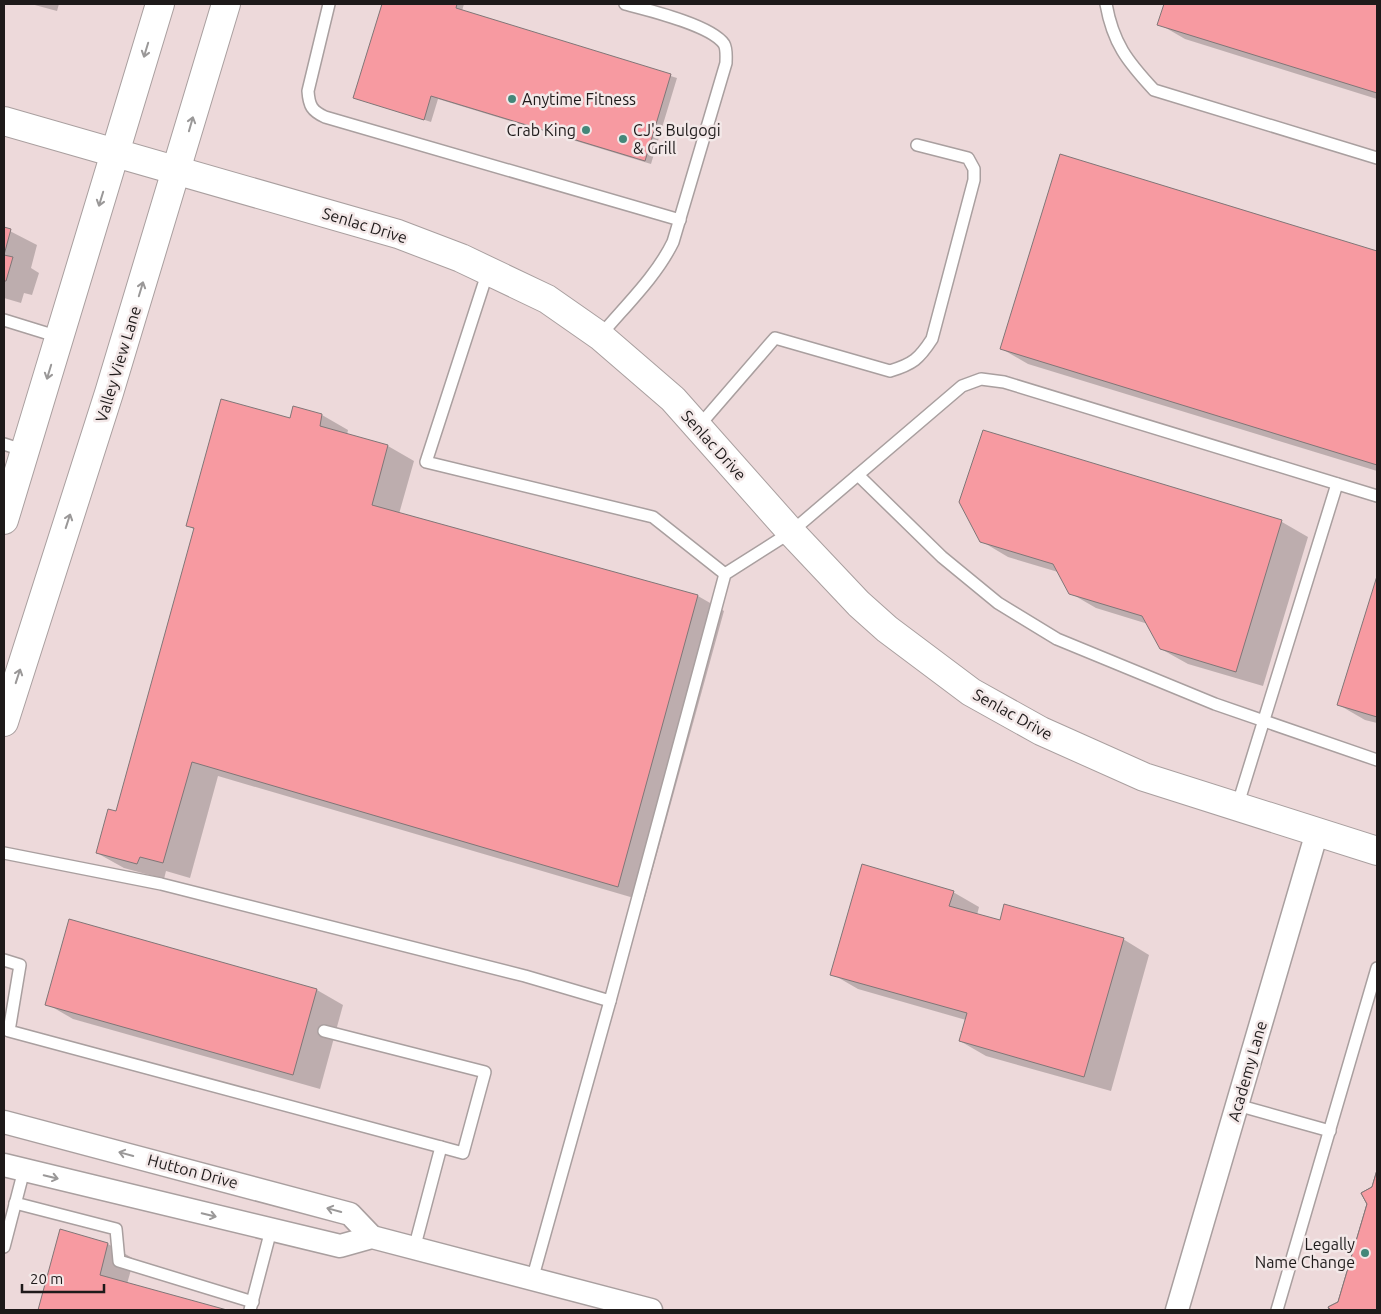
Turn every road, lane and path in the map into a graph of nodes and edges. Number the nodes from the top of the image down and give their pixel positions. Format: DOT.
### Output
graph roads {
  1 [pos="160,4"];
  2 [pos="226,4"];
  3 [pos="329,4"];
  4 [pos="626,4"];
  5 [pos="1106,4"];
  6 [pos="4,121"];
  7 [pos="917,145"];
  8 [pos="116,153"];
  9 [pos="1377,158"];
  10 [pos="177,170"];
  11 [pos="680,220"];
  12 [pos="488,270"];
  13 [pos="4,320"];
  14 [pos="600,336"];
  15 [pos="59,337"];
  16 [pos="698,427"];
  17 [pos="14,447"];
  18 [pos="858,475"];
  19 [pos="1337,484"];
  20 [pos="1377,496"];
  21 [pos="4,520"];
  22 [pos="791,532"];
  23 [pos="725,574"];
  24 [pos="1265,721"];
  25 [pos="4,722"];
  26 [pos="1377,760"];
  27 [pos="1237,807"];
  28 [pos="1317,832"];
  29 [pos="1377,851"];
  30 [pos="4,853"];
  31 [pos="4,960"];
  32 [pos="1377,968"];
  33 [pos="610,1001"];
  34 [pos="324,1031"];
  35 [pos="1237,1105"];
  36 [pos="4,1122"];
  37 [pos="1330,1131"];
  38 [pos="441,1147"];
  39 [pos="14,1168"];
  40 [pos="15,1203"];
  41 [pos="271,1230"];
  42 [pos="372,1237"];
  43 [pos="4,1247"];
  44 [pos="414,1249"];
  45 [pos="532,1280"];
  46 [pos="597,1304"];
  47 [pos="251,1306"];
  48 [pos="651,1310"];
  49 [pos="1176,1310"];
  50 [pos="1277,1310"];
  1 -- 8 [label="street, one-way"];
  10 -- 2 [label="street, Valley View Lane, one-way"];
  3 -- 11 [label="lane"];
  4 -- 11 [label="lane"];
  5 -- 9 [label="lane"];
  6 -- 8 [label="street, Senlac Drive"];
  7 -- 16 [label="lane"];
  8 -- 10 [label="street, Senlac Drive"];
  8 -- 15 [label="street, one-way"];
  10 -- 12 [label="street, Senlac Drive"];
  25 -- 10 [label="street, Valley View Lane, one-way"];
  11 -- 14 [label="lane"];
  12 -- 14 [label="street, Senlac Drive"];
  12 -- 23 [label="lane"];
  13 -- 15 [label="lane"];
  14 -- 16 [label="street, Senlac Drive"];
  15 -- 17 [label="street, one-way"];
  16 -- 22 [label="street, Senlac Drive"];
  17 -- 21 [label="street"];
  18 -- 19 [label="lane"];
  18 -- 22 [label="lane"];
  18 -- 24 [label="lane"];
  19 -- 20 [label="lane"];
  19 -- 24 [label="lane"];
  22 -- 23 [label="lane"];
  22 -- 27 [label="street, Senlac Drive"];
  23 -- 33 [label="lane"];
  24 -- 26 [label="lane"];
  24 -- 27 [label="lane"];
  27 -- 28 [label="street, Senlac Drive"];
  28 -- 29 [label="street, Senlac Drive"];
  28 -- 35 [label="street, Academy Lane"];
  30 -- 33 [label="lane"];
  31 -- 38 [label="lane"];
  32 -- 37 [label="lane"];
  33 -- 45 [label="lane"];
  34 -- 38 [label="lane"];
  35 -- 37 [label="lane"];
  35 -- 49 [label="street, Academy Lane"];
  42 -- 36 [label="street, Hutton Drive, one-way"];
  37 -- 50 [label="lane"];
  38 -- 44 [label="lane"];
  39 -- 40 [label="lane"];
  39 -- 41 [label="street, one-way"];
  40 -- 43 [label="lane"];
  40 -- 47 [label="lane"];
  41 -- 42 [label="street"];
  41 -- 47 [label="lane"];
  42 -- 44 [label="street"];
  44 -- 45 [label="street"];
  45 -- 46 [label="street"];
  46 -- 48 [label="street"];
}
